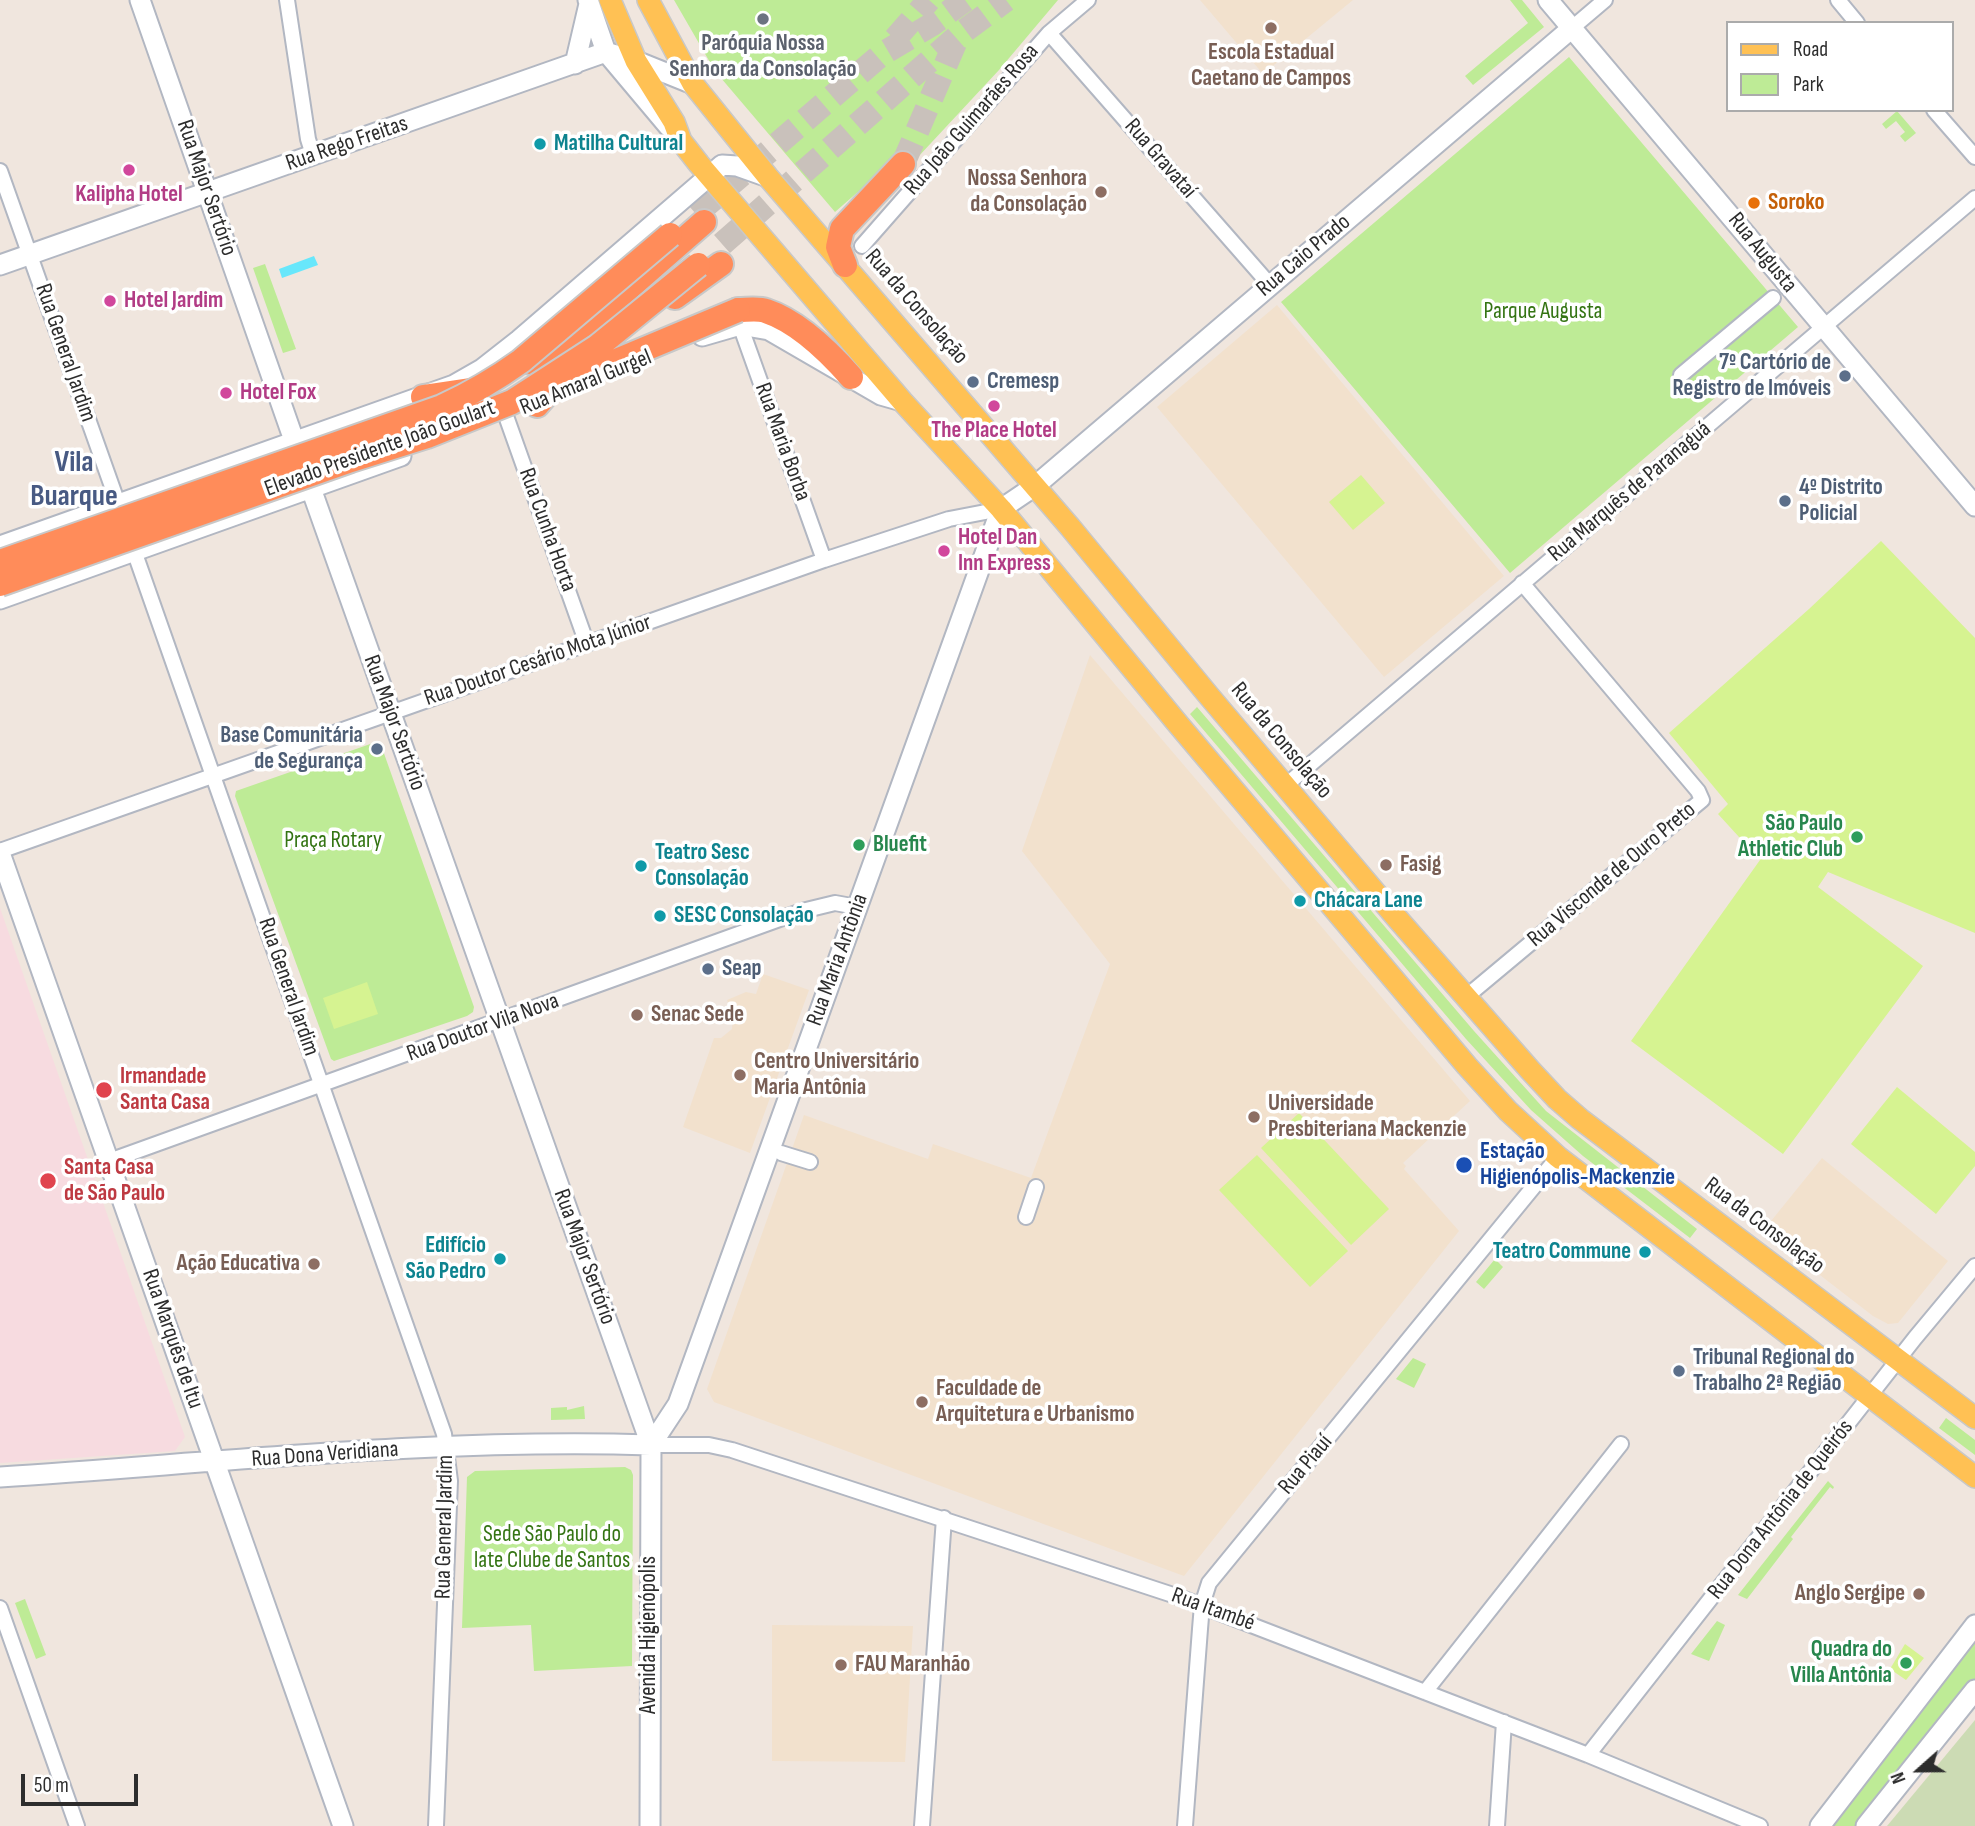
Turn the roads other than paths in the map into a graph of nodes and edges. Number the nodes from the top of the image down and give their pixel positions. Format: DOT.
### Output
graph roads {
  1 [pos="140,0"];
  2 [pos="287,0"];
  3 [pos="648,0"];
  4 [pos="1088,0"];
  5 [pos="1548,0"];
  6 [pos="1605,0"];
  7 [pos="1838,0"];
  8 [pos="596,1"];
  9 [pos="1855,21"];
  10 [pos="1573,28"];
  11 [pos="1049,33"];
  12 [pos="606,52"];
  13 [pos="636,61"];
  14 [pos="575,64"];
  15 [pos="693,84"];
  16 [pos="1936,112"];
  17 [pos="681,141"];
  18 [pos="313,156"];
  19 [pos="1975,157"];
  20 [pos="903,164"];
  21 [pos="0,171"];
  22 [pos="709,176"];
  23 [pos="768,177"];
  24 [pos="208,192"];
  25 [pos="1975,198"];
  26 [pos="862,246"];
  27 [pos="30,254"];
  28 [pos="714,258"];
  29 [pos="0,265"];
  30 [pos="845,265"];
  31 [pos="1270,285"];
  32 [pos="1773,298"];
  33 [pos="739,317"];
  34 [pos="1823,327"];
  35 [pos="1681,375"];
  36 [pos="851,377"];
  37 [pos="423,397"];
  38 [pos="902,401"];
  39 [pos="518,408"];
  40 [pos="294,443"];
  41 [pos="1034,486"];
  42 [pos="311,489"];
  43 [pos="118,505"];
  44 [pos="1975,506"];
  45 [pos="1001,509"];
  46 [pos="0,546"];
  47 [pos="135,552"];
  48 [pos="824,560"];
  49 [pos="0,562"];
  50 [pos="1522,583"];
  51 [pos="0,584"];
  52 [pos="0,599"];
  53 [pos="587,644"];
  54 [pos="390,713"];
  55 [pos="214,776"];
  56 [pos="1285,786"];
  57 [pos="0,852"];
  58 [pos="857,907"];
  59 [pos="1466,997"];
  60 [pos="500,1022"];
  61 [pos="322,1086"];
  62 [pos="781,1153"];
  63 [pos="1558,1157"];
  64 [pos="109,1161"];
  65 [pos="810,1162"];
  66 [pos="1036,1187"];
  67 [pos="1026,1217"];
  68 [pos="1975,1266"];
  69 [pos="1898,1360"];
  70 [pos="1870,1396"];
  71 [pos="639,1410"];
  72 [pos="673,1414"];
  73 [pos="1975,1418"];
  74 [pos="1621,1444"];
  75 [pos="651,1445"];
  76 [pos="447,1447"];
  77 [pos="216,1462"];
  78 [pos="1975,1477"];
  79 [pos="0,1478"];
  80 [pos="944,1518"];
  81 [pos="1202,1605"];
  82 [pos="0,1608"];
  83 [pos="1975,1626"];
  84 [pos="1975,1690"];
  85 [pos="1425,1692"];
  86 [pos="1504,1722"];
  87 [pos="1588,1755"];
  88 [pos="77,1826"];
  89 [pos="343,1826"];
  90 [pos="436,1826"];
  91 [pos="650,1826"];
  92 [pos="922,1826"];
  93 [pos="1185,1826"];
  94 [pos="1497,1826"];
  95 [pos="1760,1826"];
  96 [pos="1820,1826"];
  97 [pos="1866,1826"];
  1 -- 24 [label="street, Rua Major Sertório"];
  2 -- 18 [label="street"];
  3 -- 15 [label="main road, Rua da Consolação"];
  4 -- 11 [label="street, Rua João Guimarães Rosa"];
  5 -- 10 [label="street, Rua Augusta"];
  6 -- 10 [label="street, Rua Caio Prado"];
  7 -- 9 [label="street"];
  8 -- 12 [label="street"];
  8 -- 13 [label="main road"];
  8 -- 14 [label="street"];
  10 -- 31 [label="street, Rua Caio Prado"];
  10 -- 34 [label="street, Rua Augusta"];
  11 -- 26 [label="street, Rua João Guimarães Rosa"];
  11 -- 31 [label="street, Rua Gravataí"];
  12 -- 13 [label="street"];
  12 -- 14 [label="street, Rua Rego Freitas"];
  12 -- 17 [label="street"];
  13 -- 15 [label="street"];
  13 -- 17 [label="main road"];
  14 -- 18 [label="street, Rua Rego Freitas"];
  15 -- 23 [label="main road, Rua da Consolação"];
  16 -- 19 [label="street"];
  17 -- 22 [label="main road"];
  18 -- 24 [label="street, Rua Rego Freitas"];
  20 -- 30 [label="highway"];
  21 -- 27 [label="street, Rua General Jardim"];
  22 -- 23 [label="street"];
  22 -- 37 [label="street"];
  22 -- 38 [label="main road"];
  23 -- 30 [label="main road, Rua da Consolação"];
  24 -- 27 [label="street, Rua Rego Freitas"];
  24 -- 40 [label="street, Rua Major Sertório"];
  25 -- 34 [label="street, Rua Marquês de Paranaguá"];
  27 -- 29 [label="street, Rua Rego Freitas"];
  27 -- 43 [label="street, Rua General Jardim"];
  28 -- 39 [label="highway, Elevado Presidente João Goulart, bridge"];
  30 -- 41 [label="main road, Rua da Consolação"];
  31 -- 41 [label="street, Rua Caio Prado"];
  32 -- 35 [label="street"];
  33 -- 36 [label="highway"];
  33 -- 39 [label="highway, bridge"];
  33 -- 48 [label="street, Rua Maria Borba"];
  34 -- 44 [label="street, Rua Augusta"];
  34 -- 50 [label="street, Rua Marquês de Paranaguá"];
  36 -- 38 [label="street"];
  37 -- 40 [label="street"];
  37 -- 49 [label="highway, Elevado Presidente João Goulart, bridge"];
  38 -- 45 [label="main road"];
  39 -- 42 [label="street, Rua Amaral Gurgel"];
  39 -- 51 [label="highway, Elevado Presidente João Goulart, bridge"];
  39 -- 53 [label="street, Rua Cunha Horta"];
  40 -- 42 [label="street, Rua Major Sertório"];
  40 -- 43 [label="street"];
  41 -- 45 [label="street, Rua Caio Prado"];
  41 -- 56 [label="main road, Rua da Consolação"];
  42 -- 47 [label="street, Rua Amaral Gurgel"];
  42 -- 54 [label="street, Rua Major Sertório"];
  43 -- 46 [label="street"];
  43 -- 47 [label="street, Rua General Jardim"];
  45 -- 48 [label="street, Rua Doutor Cesário Mota Júnior"];
  45 -- 58 [label="street, Rua Maria Antônia"];
  45 -- 63 [label="main road"];
  47 -- 52 [label="street, Rua Amaral Gurgel"];
  47 -- 55 [label="street, Rua General Jardim"];
  48 -- 53 [label="street, Rua Doutor Cesário Mota Júnior"];
  50 -- 56 [label="street, Rua Marquês de Paranaguá"];
  50 -- 59 [label="street, Rua Visconde de Ouro Preto"];
  53 -- 54 [label="street, Rua Doutor Cesário Mota Júnior"];
  54 -- 55 [label="street, Rua Doutor Cesário Mota Júnior"];
  54 -- 60 [label="street, Rua Major Sertório"];
  55 -- 57 [label="street, Rua Doutor Cesário Mota Júnior"];
  55 -- 61 [label="street, Rua General Jardim"];
  56 -- 59 [label="main road, Rua da Consolação"];
  57 -- 64 [label="street, Rua Marquês de Itu"];
  58 -- 60 [label="street, Rua Doutor Vila Nova"];
  58 -- 72 [label="street, Rua Maria Antônia"];
  59 -- 69 [label="main road, Rua da Consolação"];
  60 -- 61 [label="street, Rua Doutor Vila Nova"];
  60 -- 71 [label="street, Rua Major Sertório"];
  61 -- 64 [label="street, Rua Doutor Vila Nova"];
  61 -- 76 [label="street, Rua General Jardim"];
  62 -- 65 [label="street"];
  63 -- 70 [label="main road"];
  63 -- 81 [label="street, Rua Piauí"];
  64 -- 77 [label="street, Rua Marquês de Itu"];
  66 -- 67 [label="street"];
  68 -- 69 [label="street, Rua Dona Antônia de Queirós"];
  69 -- 70 [label="street, Rua Dona Antônia de Queirós"];
  69 -- 73 [label="main road, Rua da Consolação"];
  70 -- 78 [label="main road"];
  70 -- 87 [label="street, Rua Dona Antônia de Queirós"];
  71 -- 72 [label="street"];
  71 -- 75 [label="street, Rua Major Sertório"];
  72 -- 75 [label="street, Rua Maria Antônia"];
  74 -- 85 [label="street"];
  75 -- 76 [label="street, Rua Dona Veridiana"];
  75 -- 80 [label="street, Rua Itambé"];
  75 -- 91 [label="street, Avenida Higienópolis"];
  76 -- 77 [label="street, Rua Dona Veridiana"];
  76 -- 90 [label="street, Rua General Jardim"];
  77 -- 79 [label="street, Rua Dona Veridiana"];
  77 -- 89 [label="street, Rua Marquês de Itu"];
  80 -- 81 [label="street, Rua Itambé"];
  80 -- 92 [label="street"];
  81 -- 85 [label="street, Rua Itambé"];
  81 -- 93 [label="street, Rua Piauí"];
  82 -- 88 [label="street"];
  83 -- 96 [label="street"];
  84 -- 97 [label="street"];
  85 -- 86 [label="street, Rua Itambé"];
  86 -- 87 [label="street, Rua Itambé"];
  86 -- 94 [label="street"];
  87 -- 95 [label="street, Rua Itambé"];
}
